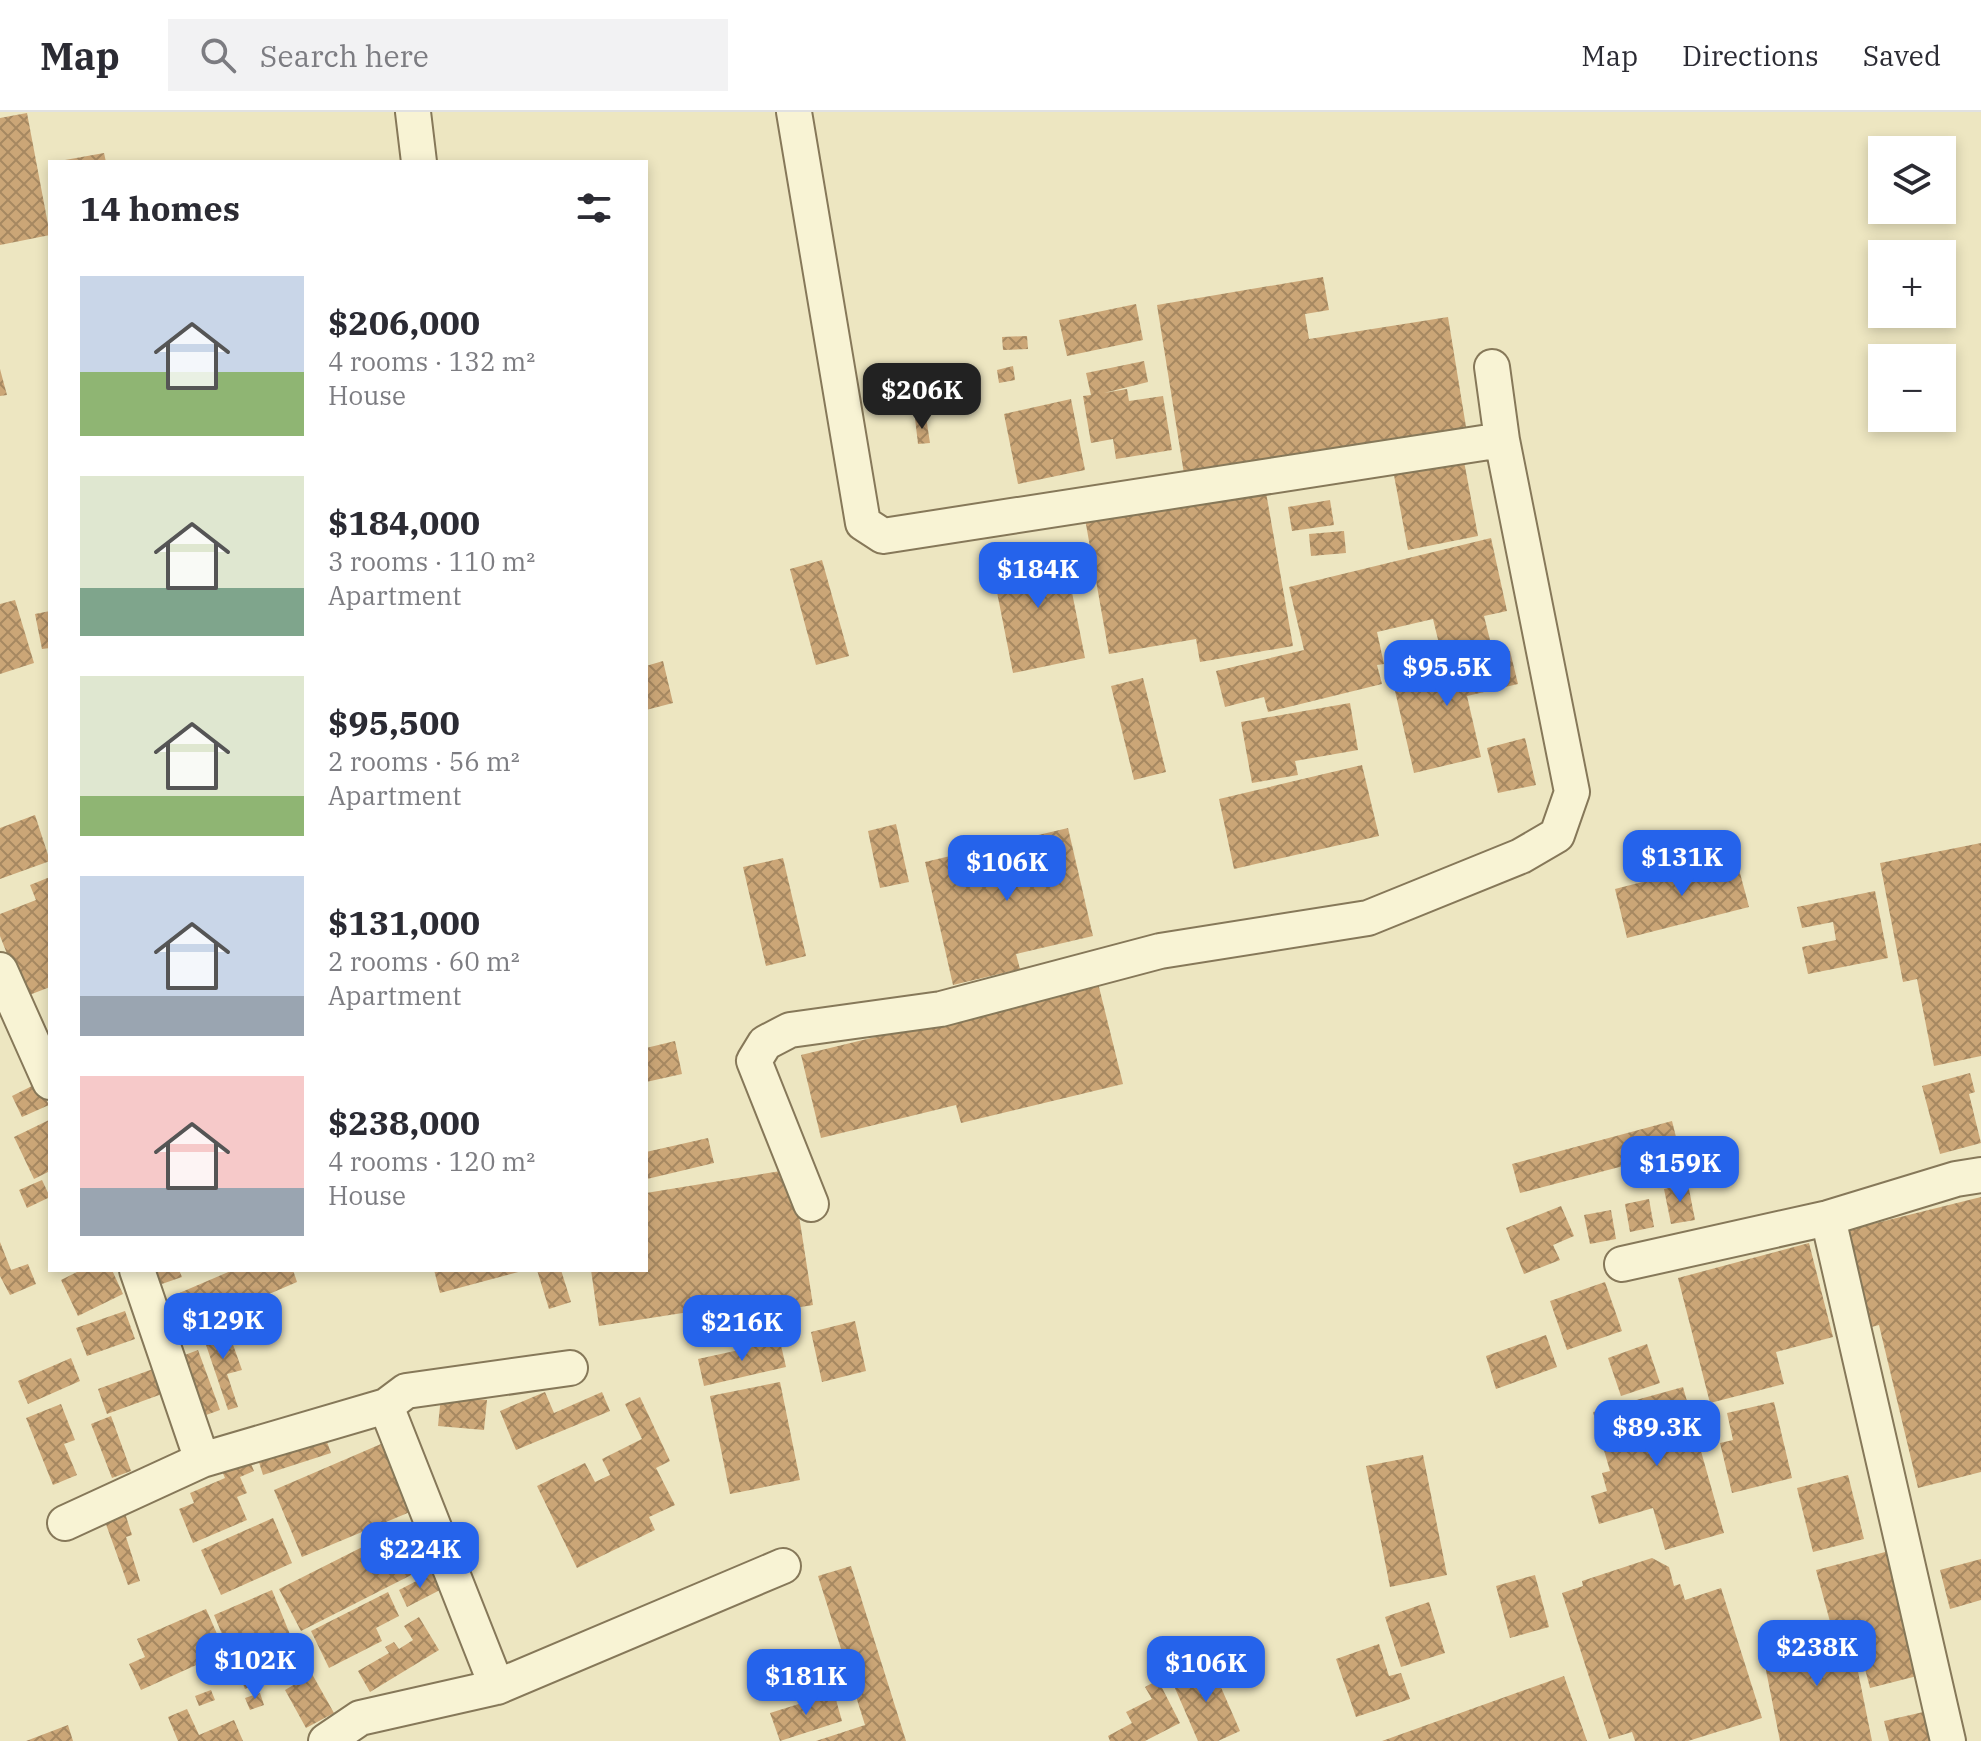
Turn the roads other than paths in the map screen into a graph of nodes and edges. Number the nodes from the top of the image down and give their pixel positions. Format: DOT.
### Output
graph roads {
  1 [pos="413,112"];
  2 [pos="794,112"];
  3 [pos="419,160"];
  4 [pos="1492,367"];
  5 [pos="1502,440"];
  6 [pos="0,970"];
  7 [pos="48,1078"];
  8 [pos="1981,1175"];
  9 [pos="811,1204"];
  10 [pos="1828,1218"];
  11 [pos="1622,1264"];
  12 [pos="138,1272"];
  13 [pos="570,1368"];
  14 [pos="386,1406"];
  15 [pos="202,1460"];
  16 [pos="65,1523"];
  17 [pos="783,1566"];
  18 [pos="497,1687"];
  19 [pos="326,1741"];
  20 [pos="1948,1741"];
  1 -- 3 [label="street"];
  2 -- 5 [label="street"];
  4 -- 5 [label="street"];
  5 -- 9 [label="street"];
  6 -- 7 [label="street"];
  8 -- 10 [label="street"];
  10 -- 11 [label="street"];
  10 -- 20 [label="street"];
  12 -- 15 [label="street"];
  13 -- 14 [label="street"];
  14 -- 15 [label="street"];
  14 -- 18 [label="street"];
  15 -- 16 [label="street"];
  17 -- 18 [label="street"];
  18 -- 19 [label="street"];
}
